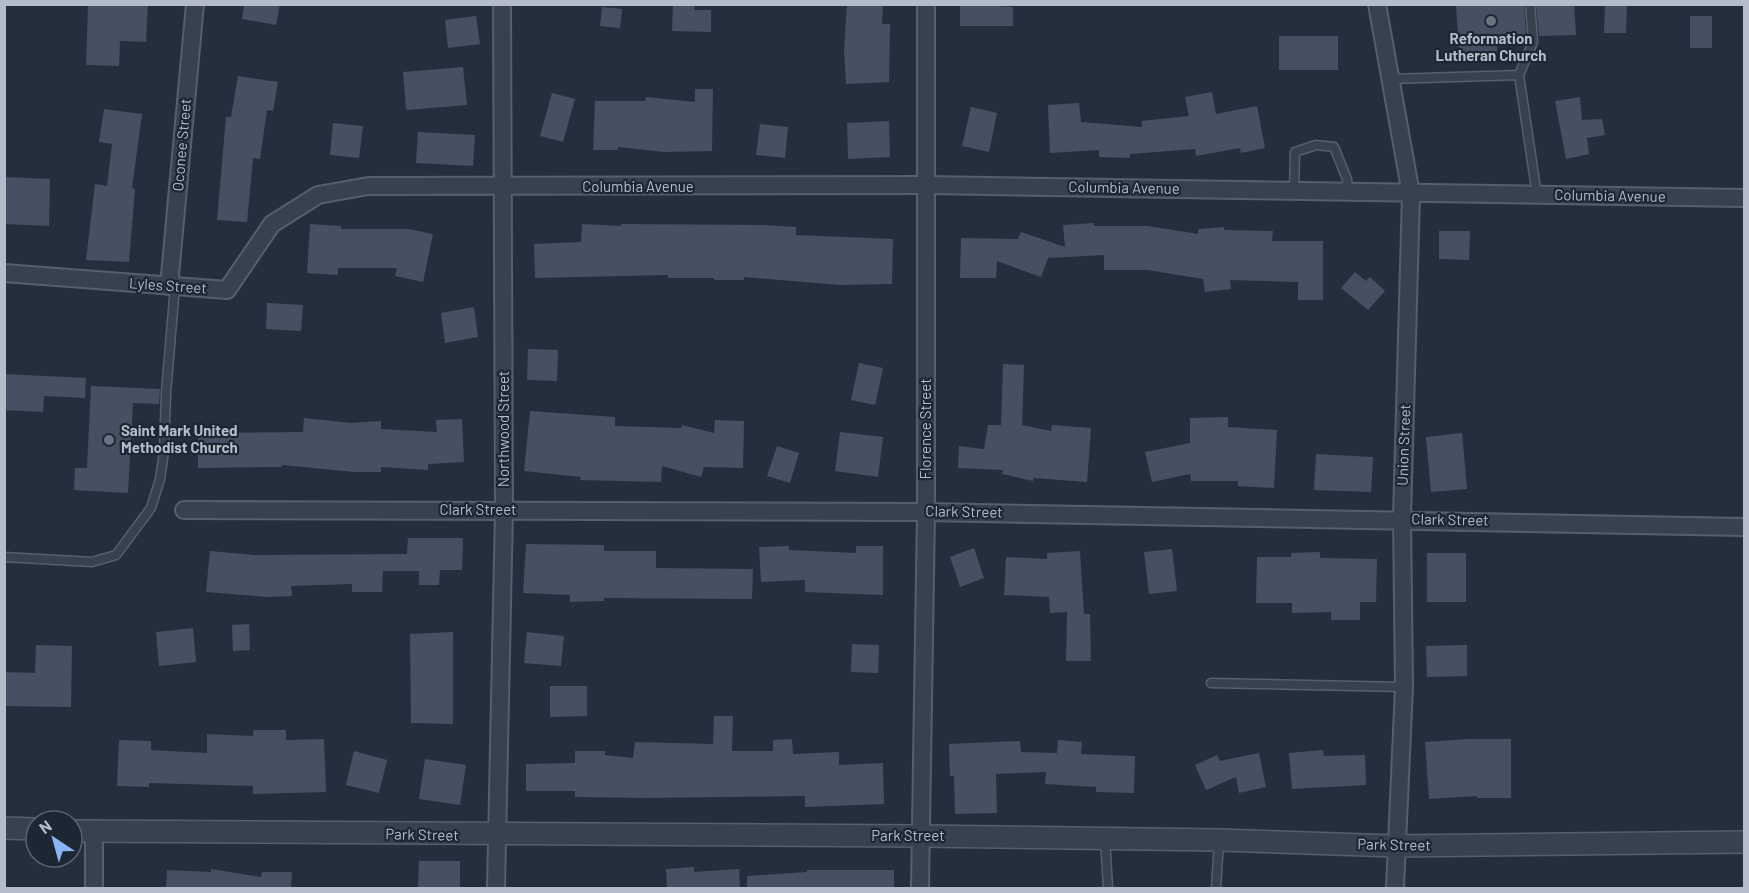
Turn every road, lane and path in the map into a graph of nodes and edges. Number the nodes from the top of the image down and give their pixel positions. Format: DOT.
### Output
graph roads {
  1 [pos="195,4"];
  2 [pos="502,4"];
  3 [pos="926,4"];
  4 [pos="1377,4"];
  5 [pos="1530,4"];
  6 [pos="1519,75"];
  7 [pos="1390,79"];
  8 [pos="927,185"];
  9 [pos="504,187"];
  10 [pos="1294,192"];
  11 [pos="1348,192"];
  12 [pos="1411,194"];
  13 [pos="1537,195"];
  14 [pos="1744,198"];
  15 [pos="4,273"];
  16 [pos="172,286"];
  17 [pos="184,510"];
  18 [pos="504,510"];
  19 [pos="926,512"];
  20 [pos="1402,518"];
  21 [pos="1744,527"];
  22 [pos="4,557"];
  23 [pos="1211,683"];
  24 [pos="1404,687"];
  25 [pos="4,828"];
  26 [pos="24,829"];
  27 [pos="84,832"];
  28 [pos="94,832"];
  29 [pos="496,835"];
  30 [pos="920,836"];
  31 [pos="1105,838"];
  32 [pos="1219,840"];
  33 [pos="1744,842"];
  34 [pos="1395,846"];
  35 [pos="94,888"];
  36 [pos="496,888"];
  37 [pos="920,888"];
  38 [pos="1108,888"];
  39 [pos="1216,888"];
  40 [pos="1395,888"];
  1 -- 16 [label="street, Oconee Street"];
  2 -- 9 [label="street, Northwood Street"];
  3 -- 8 [label="street, Florence Street"];
  4 -- 7 [label="street, Union Street"];
  5 -- 6 [label="lane"];
  6 -- 7 [label="lane"];
  6 -- 13 [label="lane"];
  7 -- 12 [label="street, Union Street"];
  8 -- 9 [label="street, Columbia Avenue"];
  8 -- 10 [label="street, Columbia Avenue"];
  8 -- 19 [label="street, Florence Street"];
  9 -- 16 [label="street, Lyles Street"];
  9 -- 18 [label="street, Northwood Street"];
  10 -- 11 [label="street, Columbia Avenue"];
  10 -- 11 [label="lane"];
  11 -- 12 [label="street, Columbia Avenue"];
  12 -- 13 [label="street, Columbia Avenue"];
  12 -- 20 [label="street, Union Street"];
  13 -- 14 [label="street, Columbia Avenue"];
  15 -- 16 [label="street, Lyles Street"];
  16 -- 22 [label="lane"];
  17 -- 18 [label="street, Clark Street"];
  18 -- 19 [label="street, Clark Street"];
  18 -- 29 [label="street, Northwood Street"];
  19 -- 20 [label="street, Clark Street"];
  19 -- 30 [label="street, Florence Street"];
  20 -- 21 [label="street, Clark Street"];
  20 -- 24 [label="street, Union Street"];
  23 -- 24 [label="lane"];
  24 -- 34 [label="street, Union Street"];
  25 -- 26 [label="street"];
  27 -- 28 [label="street, Park Street"];
  28 -- 29 [label="street, Park Street"];
  28 -- 35 [label="street"];
  29 -- 30 [label="street, Park Street"];
  29 -- 36 [label="street, Northwood Street"];
  30 -- 31 [label="street, Park Street"];
  30 -- 37 [label="street, Florence Street"];
  31 -- 32 [label="street, Park Street"];
  31 -- 38 [label="lane"];
  32 -- 34 [label="street, Park Street"];
  32 -- 39 [label="lane"];
  33 -- 34 [label="street, Park Street"];
  34 -- 40 [label="street, Union Street"];
}
